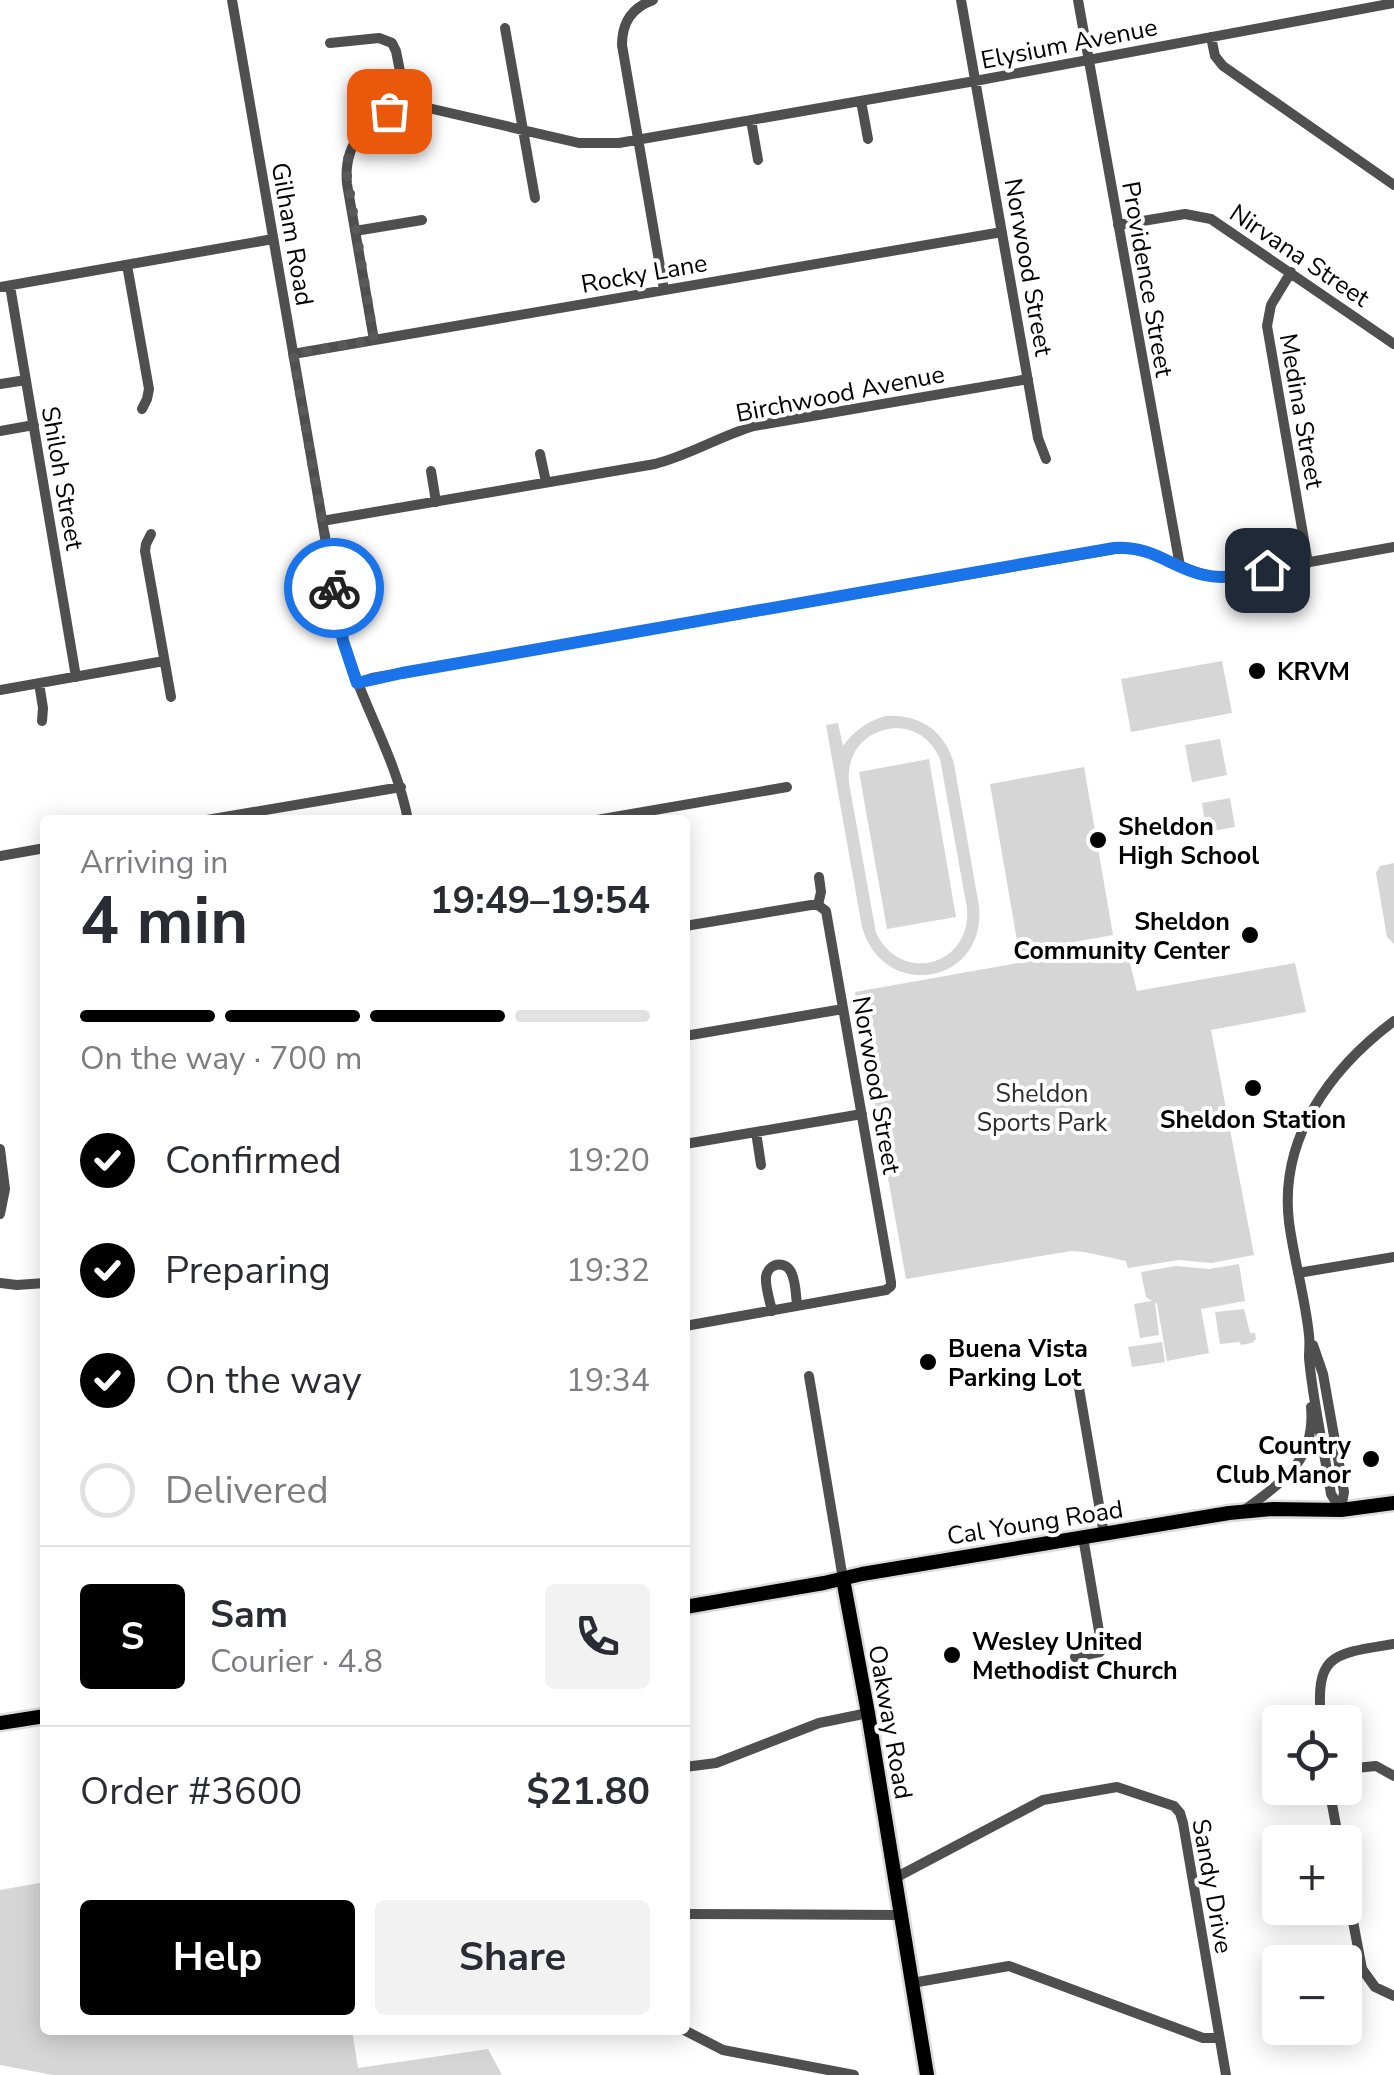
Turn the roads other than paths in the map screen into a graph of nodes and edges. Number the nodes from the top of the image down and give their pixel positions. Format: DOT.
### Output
graph roads {
  1 [pos="232,0"];
  2 [pos="653,0"];
  3 [pos="962,0"];
  4 [pos="1078,0"];
  5 [pos="1394,3"];
  6 [pos="1341,6"];
  7 [pos="505,28"];
  8 [pos="1211,37"];
  9 [pos="330,43"];
  10 [pos="1088,60"];
  11 [pos="975,81"];
  12 [pos="861,101"];
  13 [pos="406,106"];
  14 [pos="751,120"];
  15 [pos="523,130"];
  16 [pos="868,139"];
  17 [pos="638,140"];
  18 [pos="758,160"];
  19 [pos="1394,186"];
  20 [pos="535,198"];
  21 [pos="422,220"];
  22 [pos="1118,225"];
  23 [pos="355,231"];
  24 [pos="1002,232"];
  25 [pos="273,239"];
  26 [pos="127,265"];
  27 [pos="1291,272"];
  28 [pos="5,286"];
  29 [pos="664,290"];
  30 [pos="374,340"];
  31 [pos="1394,344"];
  32 [pos="293,354"];
  33 [pos="1028,378"];
  34 [pos="26,380"];
  35 [pos="0,384"];
  36 [pos="142,410"];
  37 [pos="34,425"];
  38 [pos="0,430"];
  39 [pos="540,454"];
  40 [pos="1046,459"];
  41 [pos="431,472"];
  42 [pos="546,482"];
  43 [pos="436,502"];
  44 [pos="322,521"];
  45 [pos="151,534"];
  46 [pos="1394,547"];
  47 [pos="1308,563"];
  48 [pos="1180,566"];
  49 [pos="164,661"];
  50 [pos="76,676"];
  51 [pos="39,683"];
  52 [pos="357,683"];
  53 [pos="0,690"];
  54 [pos="171,697"];
  55 [pos="42,722"];
  56 [pos="401,787"];
  57 [pos="787,787"];
  58 [pos="275,814"];
  59 [pos="407,815"];
  60 [pos="625,815"];
  61 [pos="40,849"];
  62 [pos="0,856"];
  63 [pos="818,877"];
  64 [pos="814,905"];
  65 [pos="690,925"];
  66 [pos="843,1010"];
  67 [pos="1394,1021"];
  68 [pos="690,1035"];
  69 [pos="862,1114"];
  70 [pos="756,1132"];
  71 [pos="690,1143"];
  72 [pos="0,1149"];
  73 [pos="761,1165"];
  74 [pos="0,1214"];
  75 [pos="1394,1257"];
  76 [pos="1298,1272"];
  77 [pos="0,1284"];
  78 [pos="40,1284"];
  79 [pos="798,1306"];
  80 [pos="772,1311"];
  81 [pos="690,1325"];
  82 [pos="1309,1335"];
  83 [pos="1310,1361"];
  84 [pos="810,1376"];
  85 [pos="1075,1381"];
  86 [pos="1394,1502"];
  87 [pos="1341,1510"];
  88 [pos="1243,1511"];
  89 [pos="1104,1534"];
  90 [pos="1084,1537"];
  91 [pos="844,1579"];
  92 [pos="690,1606"];
  93 [pos="1394,1644"];
  94 [pos="1075,1656"];
  95 [pos="1320,1705"];
  96 [pos="868,1713"];
  97 [pos="40,1717"];
  98 [pos="0,1723"];
  99 [pos="690,1766"];
  100 [pos="1362,1767"];
  101 [pos="1394,1776"];
  102 [pos="895,1878"];
  103 [pos="690,1914"];
  104 [pos="900,1915"];
  105 [pos="1354,1925"];
  106 [pos="912,1983"];
  107 [pos="1394,1996"];
  108 [pos="690,2033"];
  109 [pos="1219,2038"];
  110 [pos="854,2075"];
  111 [pos="926,2075"];
  112 [pos="1226,2075"];
  1 -- 25 [label="street, Gilham Road"];
  2 -- 17 [label="street"];
  3 -- 11 [label="street, Norwood Street"];
  4 -- 10 [label="street, Providence Street"];
  5 -- 6 [label="street, Elysium Avenue"];
  6 -- 8 [label="street, Elysium Avenue"];
  7 -- 15 [label="street"];
  8 -- 10 [label="street, Elysium Avenue"];
  8 -- 19 [label="street"];
  9 -- 13 [label="street"];
  10 -- 11 [label="street, Elysium Avenue"];
  10 -- 22 [label="street, Providence Street"];
  11 -- 12 [label="street, Elysium Avenue"];
  11 -- 24 [label="street, Norwood Street"];
  12 -- 14 [label="street, Elysium Avenue"];
  12 -- 16 [label="street"];
  13 -- 15 [label="street, Elysium Avenue"];
  13 -- 23 [label="street"];
  14 -- 17 [label="street, Elysium Avenue"];
  14 -- 18 [label="street"];
  15 -- 17 [label="street, Elysium Avenue"];
  15 -- 20 [label="street"];
  17 -- 29 [label="street"];
  21 -- 23 [label="street"];
  22 -- 27 [label="street, Nirvana Street"];
  22 -- 48 [label="street, Providence Street"];
  23 -- 30 [label="street"];
  24 -- 29 [label="street, Rocky Lane"];
  24 -- 33 [label="street, Norwood Street"];
  25 -- 26 [label="street"];
  25 -- 32 [label="street, Gilham Road"];
  26 -- 28 [label="street"];
  26 -- 36 [label="street"];
  27 -- 31 [label="street, Nirvana Street"];
  27 -- 47 [label="street, Medina Street"];
  28 -- 34 [label="street, Shiloh Street"];
  29 -- 30 [label="street, Rocky Lane"];
  30 -- 32 [label="street, Rocky Lane"];
  32 -- 44 [label="street, Gilham Road"];
  33 -- 40 [label="street, Norwood Street"];
  33 -- 42 [label="street, Birchwood Avenue"];
  34 -- 35 [label="street"];
  34 -- 37 [label="street, Shiloh Street"];
  37 -- 38 [label="street"];
  37 -- 50 [label="street, Shiloh Street"];
  39 -- 42 [label="street"];
  41 -- 43 [label="street"];
  42 -- 43 [label="street, Birchwood Avenue"];
  43 -- 44 [label="street, Birchwood Avenue"];
  44 -- 52 [label="street, Gilham Road"];
  45 -- 49 [label="street"];
  46 -- 47 [label="street"];
  47 -- 48 [label="street"];
  48 -- 52 [label="street"];
  49 -- 50 [label="street"];
  49 -- 54 [label="street"];
  50 -- 51 [label="street"];
  51 -- 53 [label="street"];
  51 -- 55 [label="street"];
  52 -- 56 [label="street, Gilham Road"];
  56 -- 58 [label="street"];
  56 -- 59 [label="street, Gilham Road"];
  57 -- 60 [label="street"];
  61 -- 62 [label="street"];
  63 -- 64 [label="street, Norwood Street"];
  64 -- 65 [label="street"];
  64 -- 66 [label="street, Norwood Street"];
  66 -- 68 [label="street"];
  66 -- 69 [label="street, Norwood Street"];
  67 -- 76 [label="street"];
  69 -- 70 [label="street"];
  69 -- 79 [label="street, Norwood Street"];
  70 -- 71 [label="street"];
  70 -- 73 [label="street"];
  72 -- 74 [label="street"];
  75 -- 76 [label="street"];
  76 -- 82 [label="street"];
  77 -- 78 [label="street"];
  79 -- 80 [label="street"];
  79 -- 80 [label="street"];
  80 -- 81 [label="street"];
  82 -- 83 [label="street"];
  82 -- 87 [label="street"];
  83 -- 87 [label="street"];
  83 -- 88 [label="street"];
  84 -- 91 [label="street, Oakway Road"];
  85 -- 89 [label="street"];
  86 -- 87 [label="main road, Cal Young Road"];
  87 -- 88 [label="main road, Cal Young Road"];
  88 -- 89 [label="main road, Cal Young Road"];
  89 -- 90 [label="main road, Cal Young Road"];
  90 -- 91 [label="main road, Cal Young Road"];
  90 -- 94 [label="street"];
  91 -- 92 [label="main road, Cal Young Road"];
  91 -- 96 [label="main road, Oakway Road"];
  93 -- 95 [label="street"];
  96 -- 99 [label="street"];
  96 -- 102 [label="main road, Oakway Road"];
  97 -- 98 [label="main road"];
  100 -- 101 [label="street"];
  102 -- 104 [label="main road, Oakway Road"];
  102 -- 109 [label="street, Sandy Drive"];
  103 -- 104 [label="street"];
  104 -- 106 [label="main road, Oakway Road"];
  105 -- 107 [label="street"];
  106 -- 109 [label="street"];
  106 -- 111 [label="main road, Oakway Road"];
  108 -- 110 [label="street"];
  109 -- 112 [label="street, Sandy Drive"];
}
